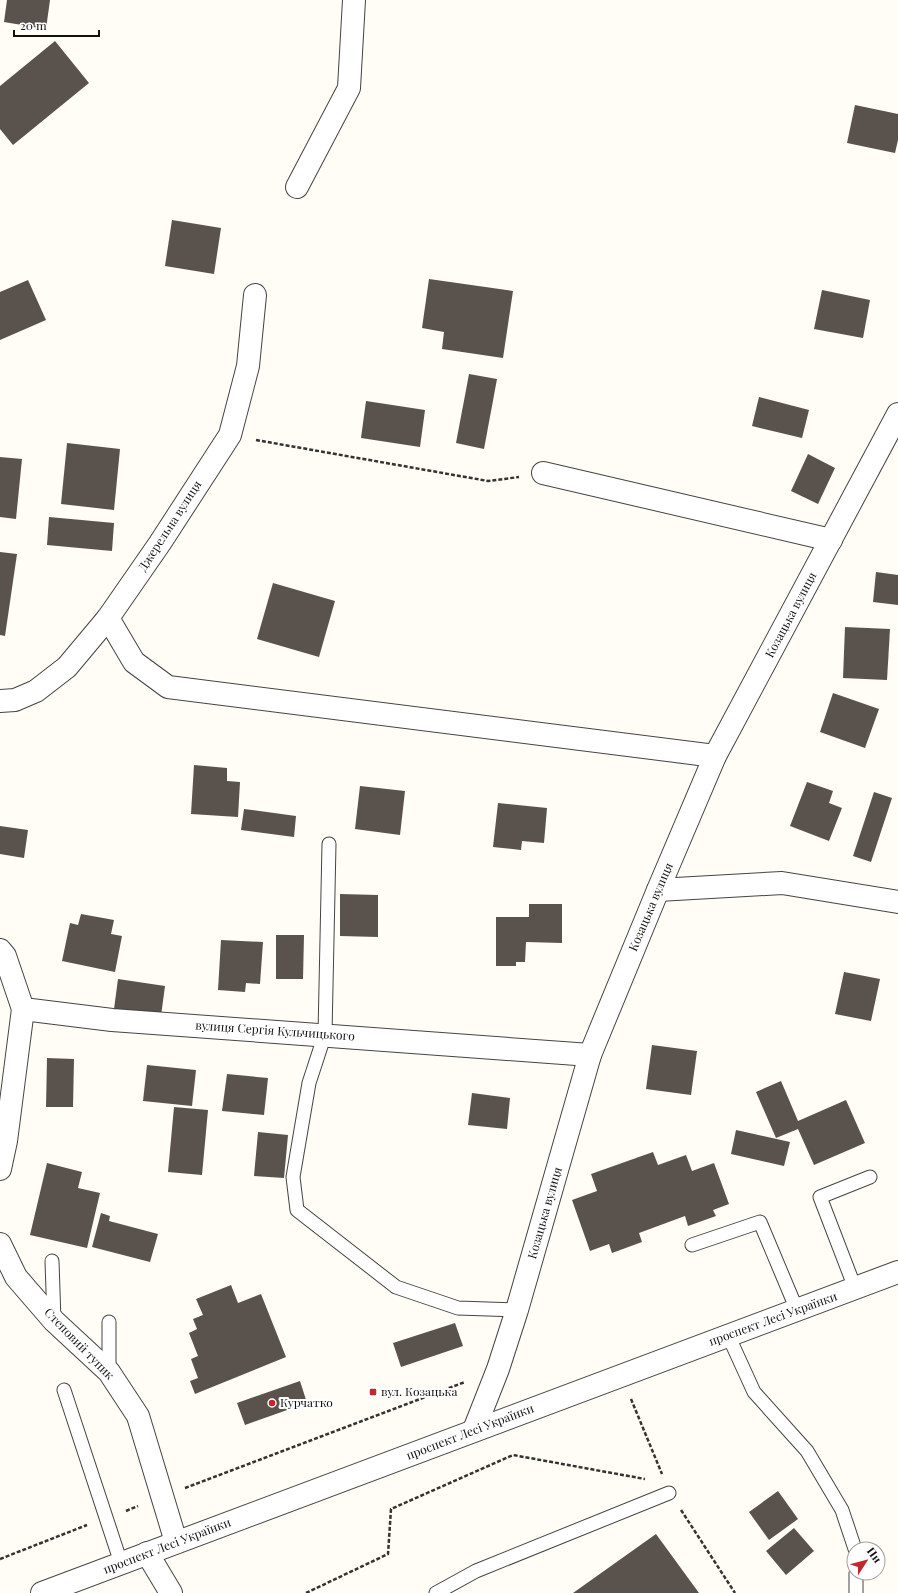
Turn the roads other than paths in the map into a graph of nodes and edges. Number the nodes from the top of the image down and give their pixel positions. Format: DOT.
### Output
graph roads {
  1 [pos="354,0"];
  2 [pos="297,187"];
  3 [pos="255,295"];
  4 [pos="898,414"];
  5 [pos="543,474"];
  6 [pos="831,540"];
  7 [pos="108,618"];
  8 [pos="0,701"];
  9 [pos="715,756"];
  10 [pos="329,844"];
  11 [pos="658,890"];
  12 [pos="898,902"];
  13 [pos="0,950"];
  14 [pos="23,1009"];
  15 [pos="325,1034"];
  16 [pos="590,1054"];
  17 [pos="0,1169"];
  18 [pos="870,1177"];
  19 [pos="0,1244"];
  20 [pos="692,1245"];
  21 [pos="52,1261"];
  22 [pos="898,1272"];
  23 [pos="855,1288"];
  24 [pos="517,1310"];
  25 [pos="797,1310"];
  26 [pos="54,1321"];
  27 [pos="109,1322"];
  28 [pos="728,1335"];
  29 [pos="109,1372"];
  30 [pos="64,1390"];
  31 [pos="474,1430"];
  32 [pos="669,1493"];
  33 [pos="852,1541"];
  34 [pos="176,1542"];
  35 [pos="147,1553"];
  36 [pos="121,1563"];
  37 [pos="856,1581"];
  38 [pos="42,1593"];
  39 [pos="171,1593"];
  40 [pos="436,1593"];
  41 [pos="856,1593"];
  1 -- 2 [label="street"];
  3 -- 7 [label="street, Джерельна вулиця"];
  4 -- 6 [label="street, Козацька вулиця"];
  5 -- 6 [label="street"];
  6 -- 9 [label="street, Козацька вулиця"];
  7 -- 8 [label="street, Джерельна вулиця"];
  7 -- 9 [label="street"];
  9 -- 11 [label="street, Козацька вулиця"];
  10 -- 15 [label="lane"];
  11 -- 12 [label="street"];
  11 -- 16 [label="street, Козацька вулиця"];
  13 -- 14 [label="street"];
  14 -- 15 [label="street, вулиця Сергія Кульчицького"];
  14 -- 17 [label="street"];
  15 -- 16 [label="street, вулиця Сергія Кульчицького"];
  15 -- 24 [label="lane"];
  16 -- 24 [label="street, Козацька вулиця"];
  18 -- 23 [label="lane"];
  19 -- 26 [label="street, Степовий тупик"];
  20 -- 25 [label="lane"];
  21 -- 26 [label="lane"];
  22 -- 23 [label="street, проспект Лесі Українки"];
  23 -- 25 [label="street, проспект Лесі Українки"];
  24 -- 31 [label="street, Козацька вулиця"];
  25 -- 28 [label="street, проспект Лесі Українки"];
  26 -- 29 [label="street, Степовий тупик"];
  27 -- 29 [label="lane"];
  28 -- 31 [label="street, проспект Лесі Українки"];
  28 -- 33 [label="lane"];
  29 -- 34 [label="street, Степовий тупик"];
  30 -- 36 [label="lane"];
  31 -- 34 [label="street, проспект Лесі Українки"];
  32 -- 40 [label="lane"];
  34 -- 35 [label="street, проспект Лесі Українки"];
  35 -- 36 [label="street, проспект Лесі Українки"];
  35 -- 39 [label="street"];
  36 -- 38 [label="street, проспект Лесі Українки"];
  37 -- 41 [label="lane"];
}
